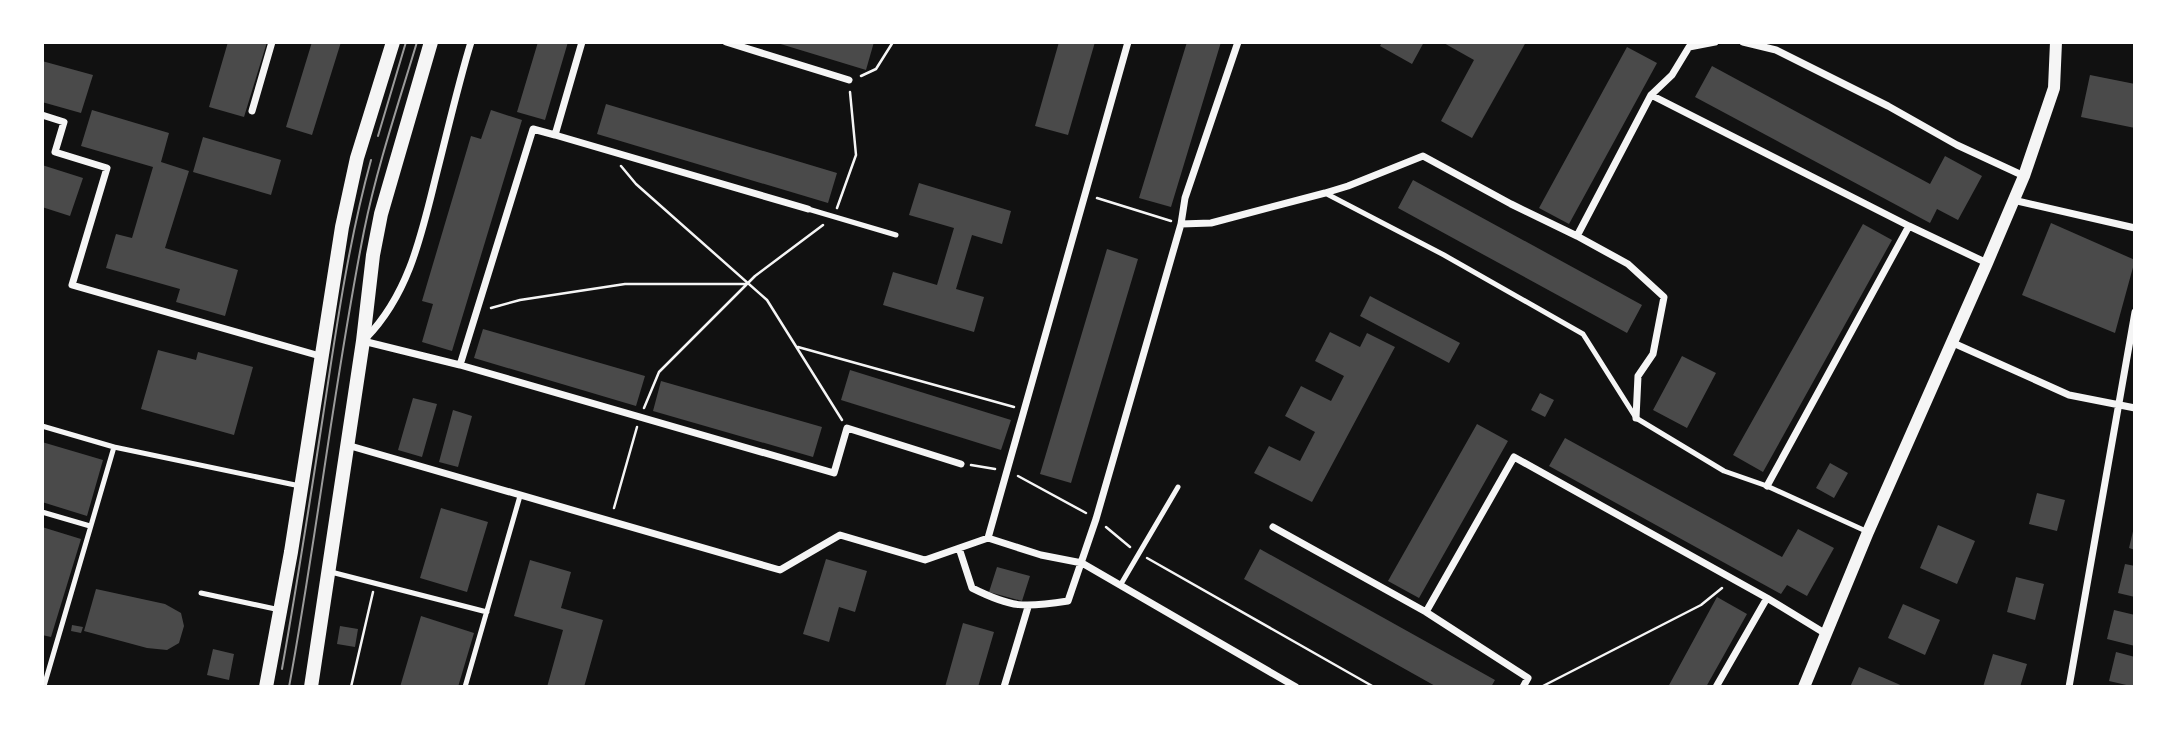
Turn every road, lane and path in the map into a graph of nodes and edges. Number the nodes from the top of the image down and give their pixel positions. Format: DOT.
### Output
graph roads {
  1 [pos="272,42"];
  2 [pos="393,42"];
  3 [pos="431,42"];
  4 [pos="471,42"];
  5 [pos="582,42"];
  6 [pos="726,42"];
  7 [pos="893,42"];
  8 [pos="1128,42"];
  9 [pos="1238,42"];
  10 [pos="1715,42"];
  11 [pos="1743,42"];
  12 [pos="2056,42"];
  13 [pos="849,80"];
  14 [pos="1651,95"];
  15 [pos="252,111"];
  16 [pos="42,115"];
  17 [pos="555,135"];
  18 [pos="607,150"];
  19 [pos="2024,176"];
  20 [pos="1325,193"];
  21 [pos="1085,194"];
  22 [pos="2013,200"];
  23 [pos="808,209"];
  24 [pos="834,217"];
  25 [pos="1181,224"];
  26 [pos="1909,226"];
  27 [pos="2135,228"];
  28 [pos="896,235"];
  29 [pos="1577,236"];
  30 [pos="1987,263"];
  31 [pos="747,284"];
  32 [pos="477,312"];
  33 [pos="2135,312"];
  34 [pos="363,341"];
  35 [pos="1951,342"];
  36 [pos="796,346"];
  37 [pos="320,356"];
  38 [pos="460,365"];
  39 [pos="2117,404"];
  40 [pos="2135,408"];
  41 [pos="1024,410"];
  42 [pos="640,417"];
  43 [pos="1636,418"];
  44 [pos="42,425"];
  45 [pos="847,428"];
  46 [pos="347,445"];
  47 [pos="114,447"];
  48 [pos="961,464"];
  49 [pos="1007,470"];
  50 [pos="300,485"];
  51 [pos="1767,486"];
  52 [pos="1178,487"];
  53 [pos="520,496"];
  54 [pos="42,512"];
  55 [pos="1096,519"];
  56 [pos="610,522"];
  57 [pos="90,526"];
  58 [pos="1272,527"];
  59 [pos="1868,531"];
  60 [pos="988,538"];
  61 [pos="958,548"];
  62 [pos="1139,553"];
  63 [pos="1082,563"];
  64 [pos="328,571"];
  65 [pos="1734,580"];
  66 [pos="375,582"];
  67 [pos="1121,584"];
  68 [pos="201,593"];
  69 [pos="1767,598"];
  70 [pos="1028,607"];
  71 [pos="280,610"];
  72 [pos="486,612"];
  73 [pos="1426,612"];
  74 [pos="1826,634"];
  75 [pos="42,687"];
  76 [pos="265,687"];
  77 [pos="311,687"];
  78 [pos="351,687"];
  79 [pos="465,687"];
  80 [pos="1004,687"];
  81 [pos="1296,687"];
  82 [pos="1374,687"];
  83 [pos="1523,687"];
  84 [pos="1541,687"];
  85 [pos="1716,687"];
  86 [pos="1804,687"];
  87 [pos="2068,687"];
  1 -- 15 [label="street"];
  2 -- 37 [label="main road"];
  3 -- 34 [label="main road"];
  4 -- 34 [label="street"];
  5 -- 17 [label="street"];
  6 -- 13 [label="street"];
  7 -- 13 [label="path"];
  8 -- 21 [label="street"];
  9 -- 25 [label="street"];
  10 -- 14 [label="street"];
  11 -- 19 [label="street"];
  12 -- 19 [label="street"];
  13 -- 24 [label="path"];
  14 -- 26 [label="street"];
  14 -- 29 [label="street"];
  16 -- 37 [label="street"];
  17 -- 18 [label="street"];
  17 -- 32 [label="street"];
  18 -- 23 [label="street"];
  18 -- 31 [label="path"];
  19 -- 22 [label="street"];
  20 -- 25 [label="street"];
  20 -- 29 [label="street"];
  20 -- 43 [label="lane"];
  21 -- 25 [label="path"];
  21 -- 41 [label="street"];
  22 -- 27 [label="street"];
  22 -- 30 [label="street"];
  23 -- 24 [label="lane"];
  24 -- 28 [label="lane"];
  24 -- 31 [label="path"];
  25 -- 55 [label="street"];
  26 -- 30 [label="street"];
  26 -- 51 [label="street"];
  29 -- 43 [label="street"];
  30 -- 35 [label="street"];
  31 -- 32 [label="path"];
  31 -- 36 [label="path"];
  31 -- 42 [label="path"];
  32 -- 38 [label="street"];
  33 -- 39 [label="street"];
  34 -- 38 [label="street"];
  34 -- 46 [label="main road"];
  35 -- 39 [label="street"];
  35 -- 59 [label="street"];
  36 -- 41 [label="path"];
  36 -- 45 [label="path"];
  37 -- 50 [label="main road"];
  38 -- 42 [label="street"];
  39 -- 40 [label="street"];
  39 -- 87 [label="street"];
  41 -- 49 [label="street"];
  42 -- 45 [label="street"];
  42 -- 56 [label="path"];
  43 -- 51 [label="lane"];
  44 -- 47 [label="lane"];
  45 -- 48 [label="street"];
  46 -- 53 [label="street"];
  46 -- 64 [label="main road"];
  47 -- 50 [label="lane"];
  47 -- 57 [label="lane"];
  48 -- 49 [label="path"];
  49 -- 55 [label="path"];
  49 -- 60 [label="street"];
  50 -- 71 [label="main road"];
  51 -- 59 [label="lane"];
  52 -- 62 [label="lane"];
  53 -- 56 [label="street"];
  53 -- 72 [label="lane"];
  54 -- 57 [label="lane"];
  55 -- 62 [label="path"];
  55 -- 63 [label="street"];
  56 -- 61 [label="street"];
  57 -- 75 [label="lane"];
  58 -- 73 [label="street"];
  59 -- 74 [label="street"];
  60 -- 61 [label="street"];
  60 -- 63 [label="street"];
  61 -- 70 [label="street"];
  62 -- 67 [label="lane"];
  62 -- 82 [label="path"];
  63 -- 67 [label="street"];
  63 -- 70 [label="street"];
  64 -- 66 [label="lane"];
  64 -- 77 [label="main road"];
  65 -- 69 [label="street"];
  65 -- 73 [label="street"];
  65 -- 84 [label="path"];
  66 -- 72 [label="lane"];
  66 -- 78 [label="path"];
  67 -- 81 [label="street"];
  68 -- 71 [label="lane"];
  69 -- 74 [label="street"];
  69 -- 85 [label="street"];
  70 -- 80 [label="street"];
  71 -- 76 [label="main road"];
  72 -- 79 [label="lane"];
  73 -- 83 [label="street"];
  74 -- 86 [label="street"];
}
